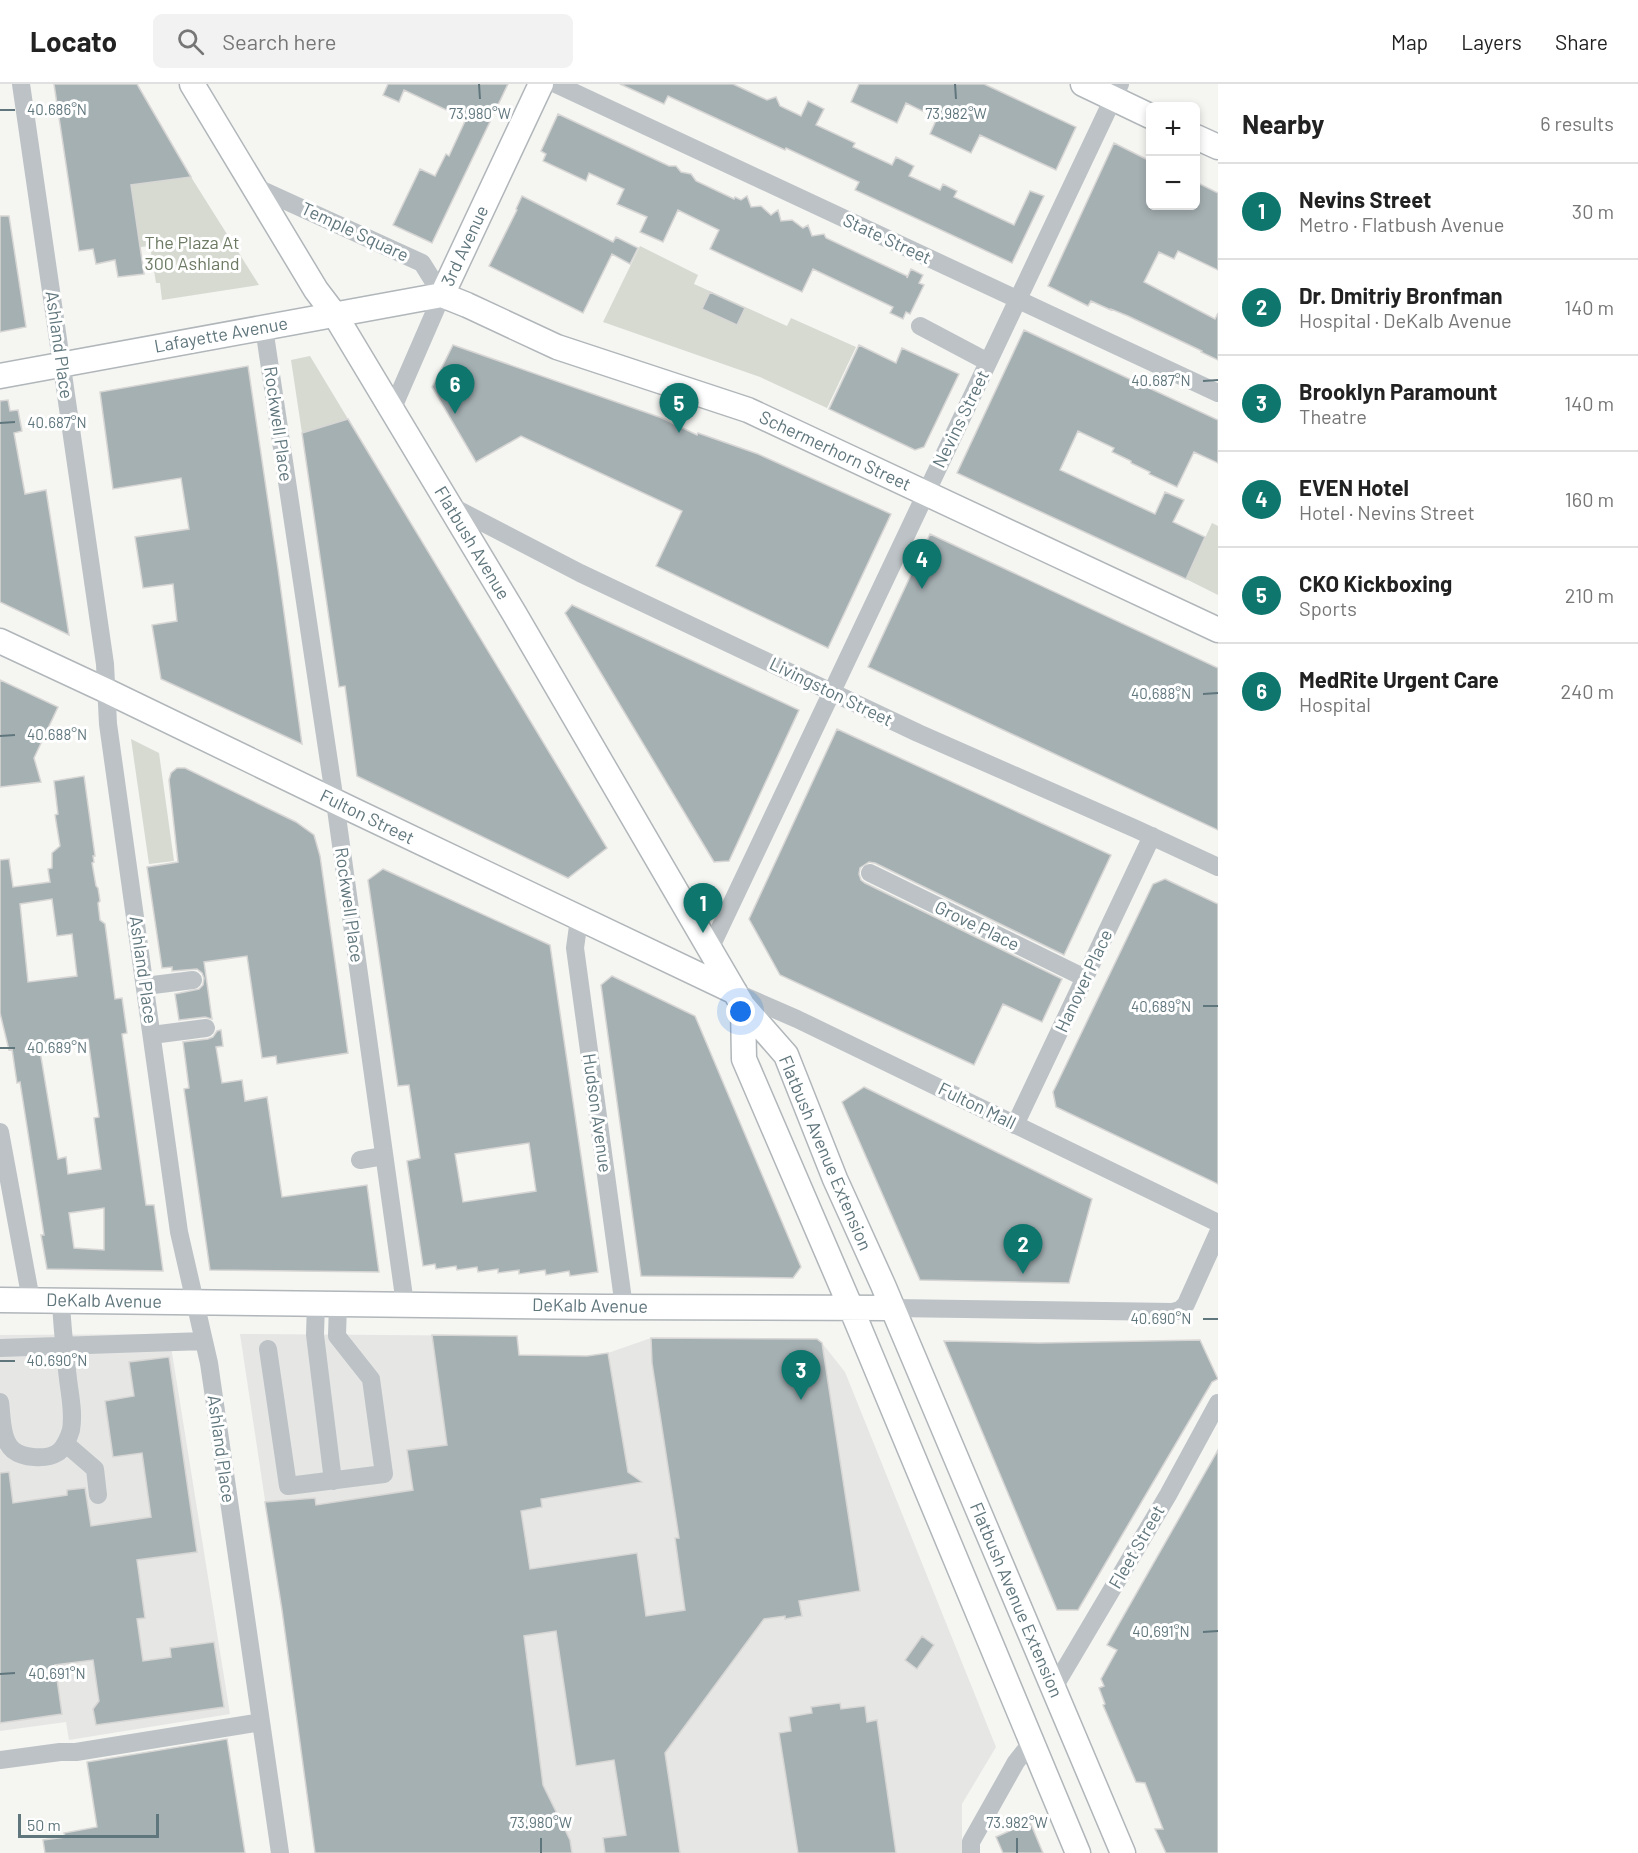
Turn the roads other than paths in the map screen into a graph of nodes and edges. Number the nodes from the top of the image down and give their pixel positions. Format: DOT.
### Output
graph roads {
  1 [pos="21,84"];
  2 [pos="192,84"];
  3 [pos="541,84"];
  4 [pos="556,84"];
  5 [pos="1083,84"];
  6 [pos="1117,91"];
  7 [pos="1146,113"];
  8 [pos="1200,139"];
  9 [pos="1218,147"];
  10 [pos="253,186"];
  11 [pos="442,295"];
  12 [pos="1018,300"];
  13 [pos="335,315"];
  14 [pos="920,326"];
  15 [pos="264,328"];
  16 [pos="988,362"];
  17 [pos="62,364"];
  18 [pos="0,376"];
  19 [pos="1218,393"];
  20 [pos="392,410"];
  21 [pos="925,493"];
  22 [pos="449,505"];
  23 [pos="1218,630"];
  24 [pos="0,641"];
  25 [pos="107,691"];
  26 [pos="832,692"];
  27 [pos="335,802"];
  28 [pos="1152,836"];
  29 [pos="1218,867"];
  30 [pos="870,873"];
  31 [pos="579,919"];
  32 [pos="710,949"];
  33 [pos="1085,978"];
  34 [pos="194,980"];
  35 [pos="145,986"];
  36 [pos="739,999"];
  37 [pos="206,1028"];
  38 [pos="152,1035"];
  39 [pos="1015,1125"];
  40 [pos="0,1132"];
  41 [pos="384,1156"];
  42 [pos="360,1160"];
  43 [pos="1218,1223"];
  44 [pos="1218,1233"];
  45 [pos="0,1300"];
  46 [pos="31,1300"];
  47 [pos="61,1301"];
  48 [pos="195,1302"];
  49 [pos="327,1303"];
  50 [pos="405,1304"];
  51 [pos="624,1307"];
  52 [pos="850,1308"];
  53 [pos="892,1308"];
  54 [pos="204,1341"];
  55 [pos="64,1345"];
  56 [pos="0,1348"];
  57 [pos="268,1349"];
  58 [pos="0,1402"];
  59 [pos="1218,1403"];
  60 [pos="66,1444"];
  61 [pos="333,1480"];
  62 [pos="98,1495"];
  63 [pos="1053,1689"];
  64 [pos="261,1722"];
  65 [pos="1032,1742"];
  66 [pos="0,1760"];
  67 [pos="971,1847"];
  68 [pos="280,1853"];
  69 [pos="1078,1853"];
  70 [pos="1123,1853"];
  1 -- 17 [label="street, Ashland Place"];
  2 -- 10 [label="main road, Flatbush Avenue"];
  3 -- 11 [label="main road, 3rd Avenue"];
  4 -- 12 [label="street, State Street"];
  5 -- 6 [label="main road"];
  6 -- 7 [label="main road"];
  6 -- 12 [label="street, Nevins Street"];
  8 -- 9 [label="main road"];
  10 -- 11 [label="street, Temple Square"];
  10 -- 13 [label="main road, Flatbush Avenue"];
  11 -- 13 [label="main road, Lafayette Avenue"];
  11 -- 20 [label="street, 3rd Avenue"];
  11 -- 21 [label="main road, Schermerhorn Street"];
  12 -- 16 [label="street, Nevins Street"];
  12 -- 19 [label="street, State Street"];
  13 -- 15 [label="main road, Lafayette Avenue"];
  13 -- 20 [label="main road, Flatbush Avenue"];
  14 -- 16 [label="street"];
  15 -- 17 [label="main road, Lafayette Avenue"];
  15 -- 27 [label="street, Rockwell Place"];
  16 -- 21 [label="street, Nevins Street"];
  17 -- 18 [label="main road, Lafayette Avenue"];
  17 -- 25 [label="street, Ashland Place"];
  20 -- 22 [label="main road, Flatbush Avenue"];
  21 -- 23 [label="main road, Schermerhorn Street"];
  21 -- 26 [label="street, Nevins Street"];
  22 -- 26 [label="street, Livingston Street"];
  22 -- 32 [label="main road, Flatbush Avenue"];
  24 -- 25 [label="main road, Fulton Street"];
  25 -- 27 [label="main road, Fulton Street"];
  25 -- 35 [label="street, Ashland Place"];
  26 -- 28 [label="street, Livingston Street"];
  26 -- 32 [label="street, Nevins Street"];
  27 -- 31 [label="main road, Fulton Street"];
  27 -- 41 [label="street, Rockwell Place"];
  28 -- 29 [label="street, Livingston Street"];
  28 -- 33 [label="street, Hanover Place"];
  30 -- 33 [label="street, Grove Place"];
  31 -- 36 [label="main road, Fulton Street"];
  31 -- 51 [label="street, Hudson Avenue"];
  32 -- 36 [label="main road, Flatbush Avenue"];
  33 -- 39 [label="street, Hanover Place"];
  34 -- 35 [label="street"];
  35 -- 38 [label="street, Ashland Place"];
  36 -- 39 [label="street, Fulton Mall"];
  36 -- 52 [label="main road, Flatbush Avenue Extension"];
  36 -- 53 [label="main road, Flatbush Avenue Extension"];
  37 -- 38 [label="street"];
  38 -- 48 [label="street, Ashland Place"];
  39 -- 43 [label="street, Fulton Mall"];
  40 -- 46 [label="street"];
  41 -- 42 [label="street"];
  41 -- 50 [label="street, Rockwell Place"];
  44 -- 53 [label="street, DeKalb Avenue"];
  45 -- 46 [label="main road, DeKalb Avenue"];
  46 -- 47 [label="main road, DeKalb Avenue"];
  47 -- 48 [label="main road, DeKalb Avenue"];
  47 -- 55 [label="street"];
  48 -- 49 [label="main road, DeKalb Avenue"];
  48 -- 54 [label="street, Ashland Place"];
  49 -- 50 [label="main road, DeKalb Avenue"];
  49 -- 61 [label="street"];
  49 -- 61 [label="street"];
  50 -- 51 [label="main road, DeKalb Avenue"];
  51 -- 52 [label="main road, DeKalb Avenue"];
  52 -- 53 [label="main road, DeKalb Avenue"];
  52 -- 65 [label="main road, Flatbush Avenue Extension"];
  53 -- 63 [label="main road, Flatbush Avenue Extension"];
  54 -- 55 [label="street"];
  54 -- 64 [label="street, Ashland Place"];
  55 -- 56 [label="street"];
  55 -- 60 [label="street"];
  57 -- 61 [label="street"];
  58 -- 60 [label="street"];
  59 -- 63 [label="street, Fleet Street"];
  60 -- 62 [label="street"];
  63 -- 70 [label="main road, Flatbush Avenue Extension"];
  64 -- 66 [label="street"];
  64 -- 68 [label="street, Ashland Place"];
  65 -- 67 [label="street"];
  65 -- 69 [label="main road, Flatbush Avenue Extension"];
}
